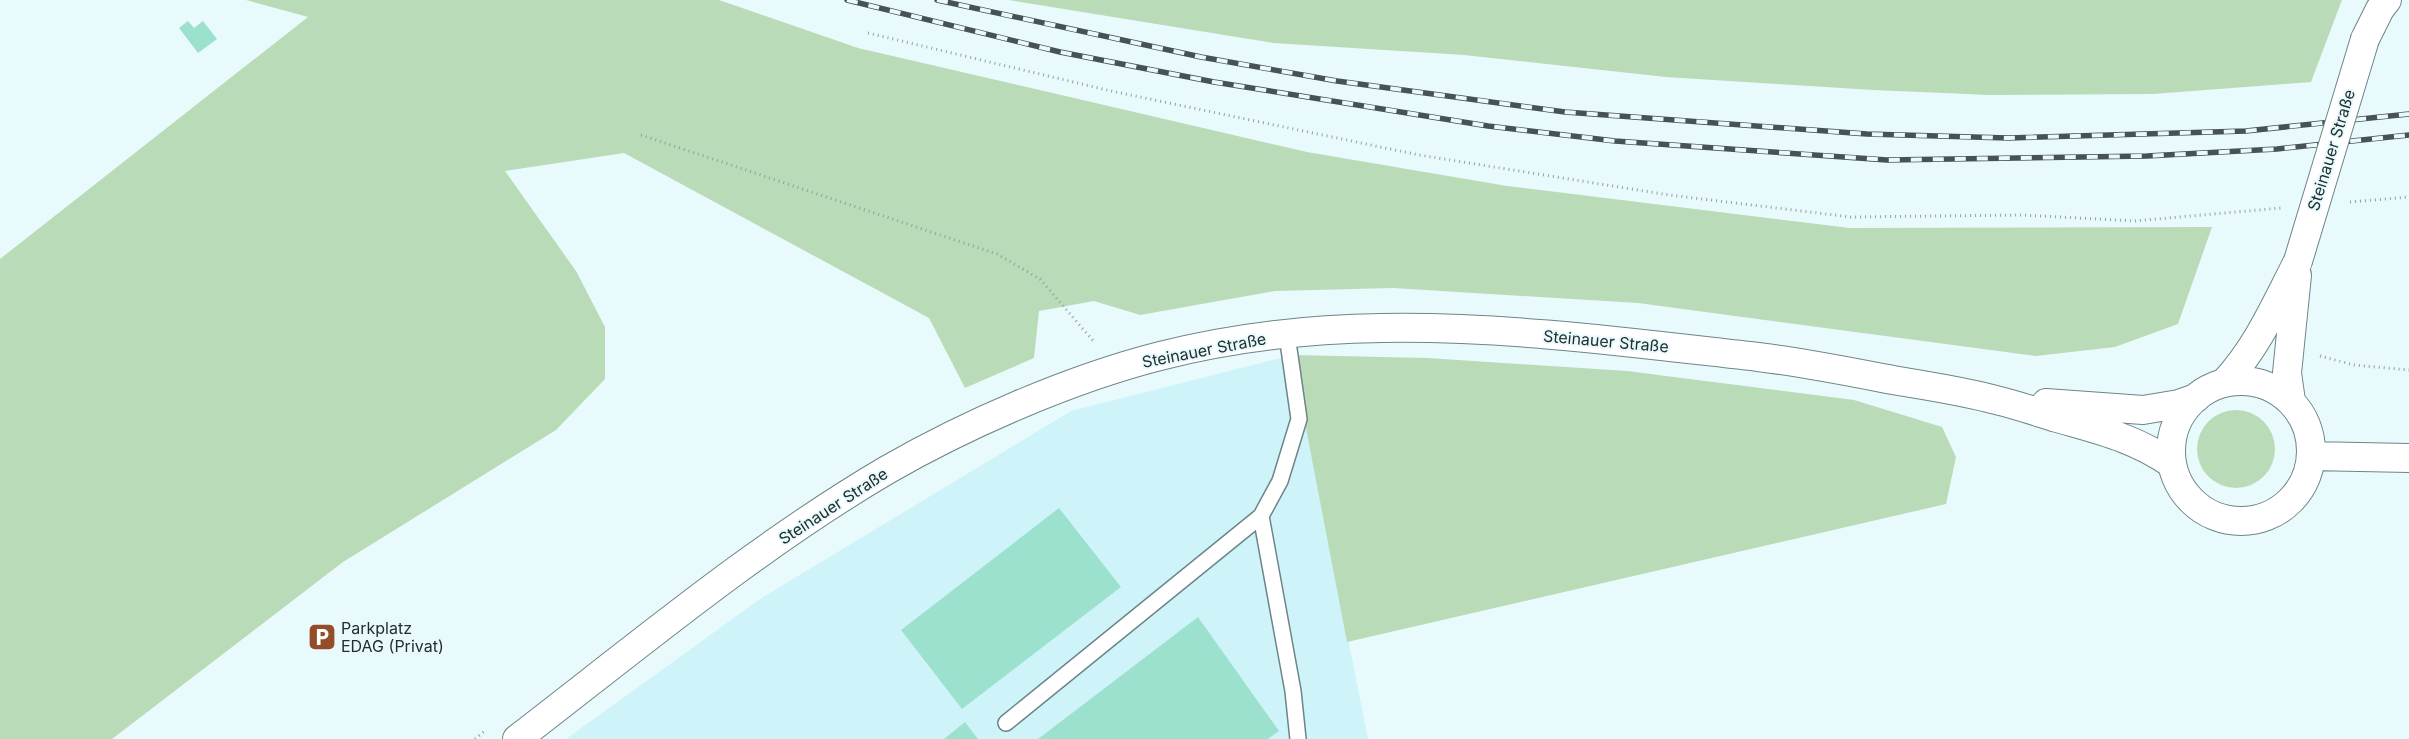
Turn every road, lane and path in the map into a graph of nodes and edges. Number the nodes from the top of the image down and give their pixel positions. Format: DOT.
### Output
graph roads {
  1 [pos="2386,0"];
  2 [pos="868,33"];
  3 [pos="641,136"];
  4 [pos="2409,196"];
  5 [pos="2346,202"];
  6 [pos="2288,208"];
  7 [pos="2298,261"];
  8 [pos="1287,335"];
  9 [pos="2311,353"];
  10 [pos="1116,369"];
  11 [pos="2409,370"];
  12 [pos="2224,383"];
  13 [pos="2196,398"];
  14 [pos="1995,399"];
  15 [pos="2291,402"];
  16 [pos="2311,456"];
  17 [pos="2409,458"];
  18 [pos="2172,464"];
  19 [pos="1261,516"];
  20 [pos="1006,723"];
  21 [pos="490,727"];
  22 [pos="475,739"];
  23 [pos="517,739"];
  24 [pos="1298,739"];
  1 -- 7 [label="street, Steinauer Straße, bridge"];
  2 -- 6 [label="path"];
  3 -- 10 [label="path"];
  4 -- 5 [label="path"];
  7 -- 12 [label="street, Steinauer Straße"];
  7 -- 15 [label="street, Steinauer Straße"];
  8 -- 10 [label="street, Steinauer Straße"];
  8 -- 14 [label="street, Steinauer Straße"];
  8 -- 19 [label="lane"];
  9 -- 11 [label="path"];
  10 -- 23 [label="street, Steinauer Straße"];
  12 -- 13 [label="street"];
  12 -- 15 [label="street"];
  13 -- 14 [label="street, Steinauer Straße"];
  13 -- 18 [label="street"];
  14 -- 18 [label="street, Steinauer Straße"];
  15 -- 16 [label="street"];
  16 -- 17 [label="street"];
  16 -- 18 [label="street"];
  19 -- 20 [label="lane"];
  19 -- 24 [label="lane"];
  21 -- 22 [label="path"];
}
